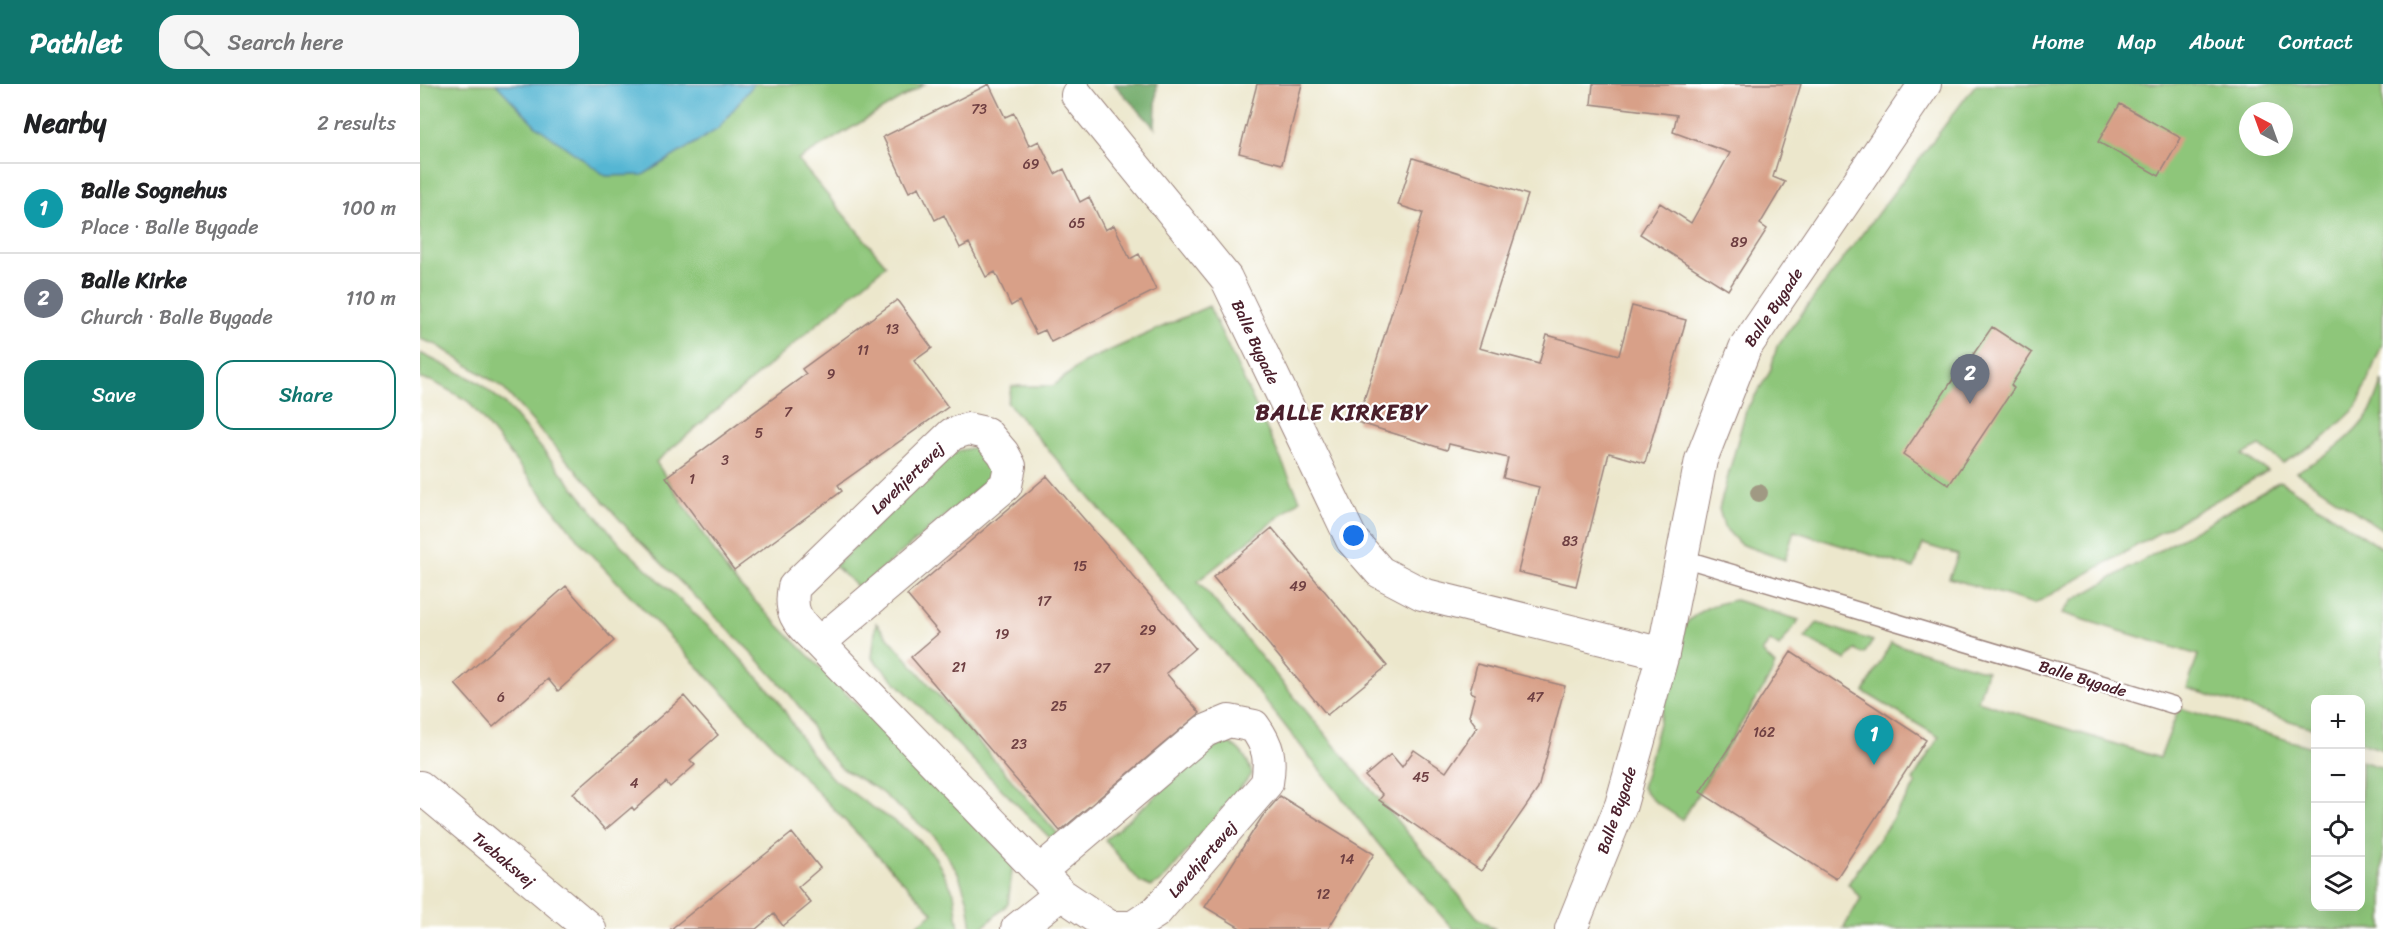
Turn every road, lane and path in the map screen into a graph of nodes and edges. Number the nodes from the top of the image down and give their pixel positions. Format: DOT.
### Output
graph roads {
  1 [pos="1925,84"];
  2 [pos="1077,95"];
  3 [pos="1682,558"];
  4 [pos="819,643"];
  5 [pos="1663,654"];
  6 [pos="2173,705"];
  7 [pos="420,787"];
  8 [pos="1039,872"];
  9 [pos="1061,894"];
  10 [pos="590,929"];
  11 [pos="1017,929"];
  12 [pos="1571,929"];
  1 -- 3 [label="street, Balle Bygade"];
  2 -- 5 [label="street, Balle Bygade"];
  3 -- 5 [label="street, Balle Bygade"];
  3 -- 6 [label="lane, Balle Bygade"];
  4 -- 4 [label="street, Løvehjertevej"];
  4 -- 8 [label="street, Løvehjertevej"];
  5 -- 12 [label="street, Balle Bygade"];
  7 -- 10 [label="street, Tvebaksvej"];
  8 -- 9 [label="street, Løvehjertevej"];
  8 -- 9 [label="street, Løvehjertevej"];
  9 -- 11 [label="street"];
}
